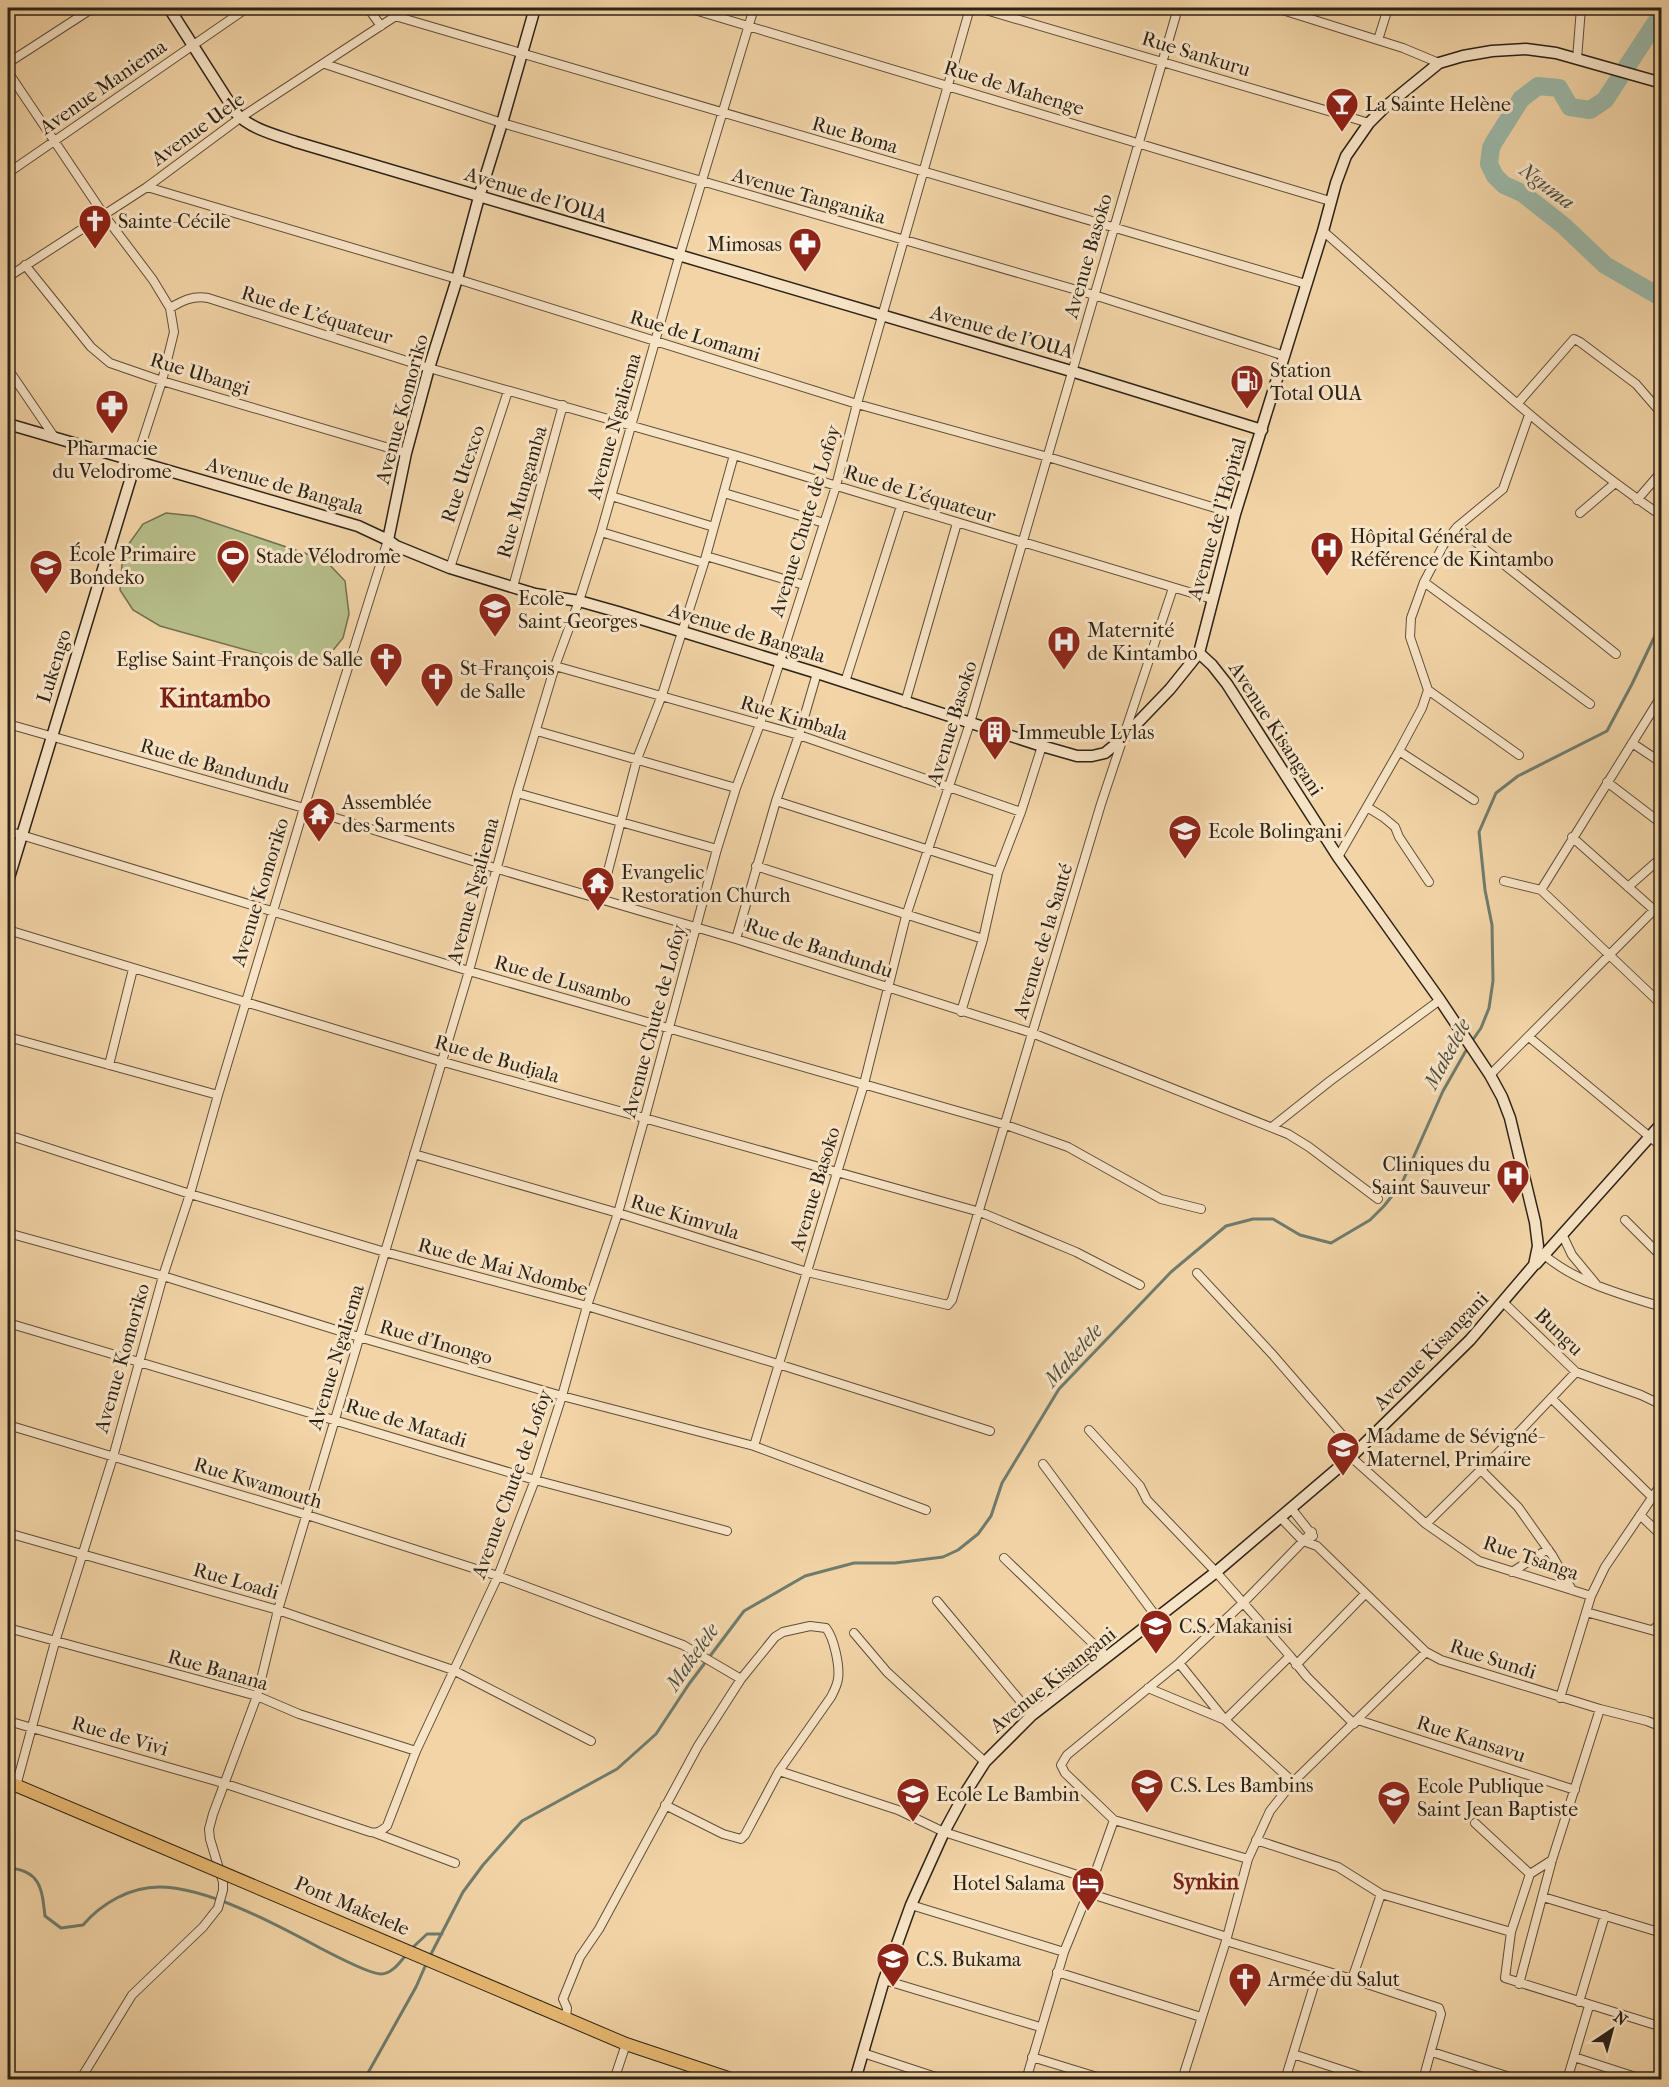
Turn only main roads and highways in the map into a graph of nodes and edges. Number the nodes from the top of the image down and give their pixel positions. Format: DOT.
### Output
graph roads {
  1 [pos="12,1784"];
  2 [pos="735,2079"];
  1 -- 2 [label="main road, Pont Makelele, bridge"];
}
